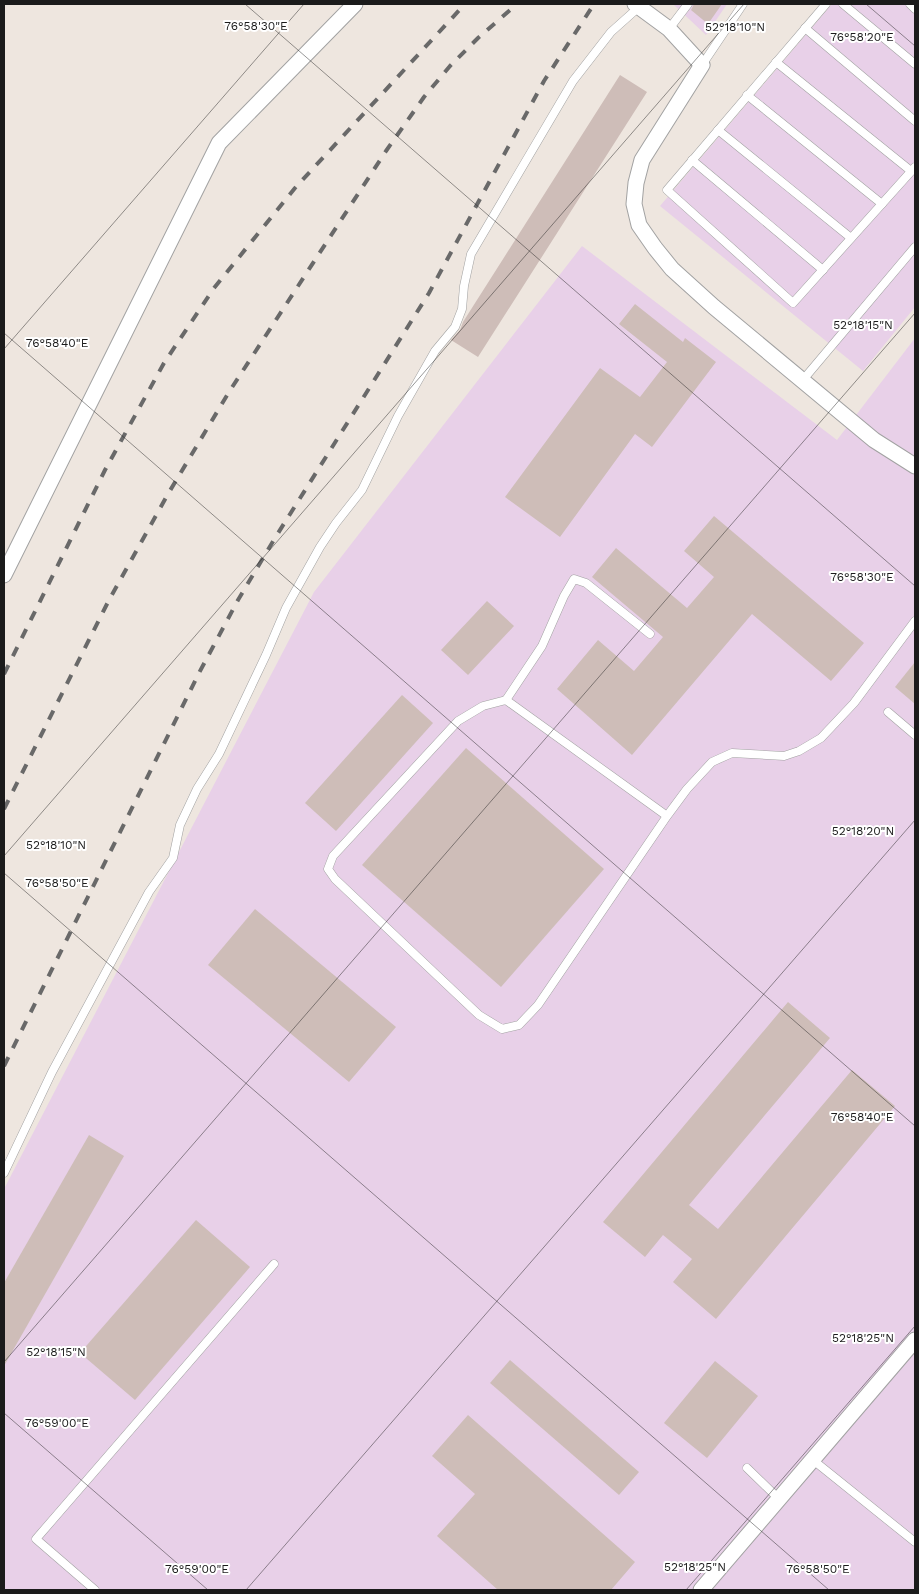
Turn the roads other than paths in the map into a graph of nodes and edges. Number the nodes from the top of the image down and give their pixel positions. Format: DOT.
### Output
graph roads {
  1 [pos="355,4"];
  2 [pos="688,4"];
  3 [pos="743,4"];
  4 [pos="826,4"];
  5 [pos="843,4"];
  6 [pos="910,4"];
  7 [pos="637,5"];
  8 [pos="915,9"];
  9 [pos="805,28"];
  10 [pos="669,29"];
  11 [pos="776,62"];
  12 [pos="915,64"];
  13 [pos="702,65"];
  14 [pos="747,95"];
  15 [pos="915,121"];
  16 [pos="718,130"];
  17 [pos="692,160"];
  18 [pos="913,169"];
  19 [pos="882,204"];
  20 [pos="852,238"];
  21 [pos="915,247"];
  22 [pos="823,270"];
  23 [pos="802,381"];
  24 [pos="915,466"];
  25 [pos="4,575"];
  26 [pos="914,625"];
  27 [pos="650,634"];
  28 [pos="506,700"];
  29 [pos="888,712"];
  30 [pos="915,735"];
  31 [pos="667,816"];
  32 [pos="4,1173"];
  33 [pos="274,1264"];
  34 [pos="915,1340"];
  35 [pos="813,1460"];
  36 [pos="747,1468"];
  37 [pos="779,1499"];
  38 [pos="915,1542"];
  39 [pos="95,1590"];
  40 [pos="702,1590"];
  1 -- 25 [label="street"];
  2 -- 10 [label="lane"];
  3 -- 13 [label="lane"];
  4 -- 9 [label="lane"];
  5 -- 12 [label="lane"];
  6 -- 8 [label="lane"];
  7 -- 10 [label="street"];
  7 -- 32 [label="lane"];
  9 -- 11 [label="lane"];
  9 -- 15 [label="lane"];
  10 -- 13 [label="street"];
  11 -- 14 [label="lane"];
  11 -- 18 [label="lane"];
  13 -- 23 [label="street"];
  14 -- 16 [label="lane"];
  14 -- 19 [label="lane"];
  16 -- 17 [label="lane"];
  16 -- 20 [label="lane"];
  17 -- 22 [label="lane"];
  17 -- 22 [label="lane"];
  18 -- 19 [label="lane"];
  19 -- 20 [label="lane"];
  20 -- 22 [label="lane"];
  21 -- 23 [label="lane"];
  23 -- 24 [label="street"];
  26 -- 31 [label="lane"];
  27 -- 28 [label="lane"];
  28 -- 31 [label="lane"];
  28 -- 31 [label="lane"];
  29 -- 30 [label="lane"];
  33 -- 39 [label="lane"];
  34 -- 35 [label="street"];
  35 -- 37 [label="street"];
  35 -- 38 [label="lane"];
  36 -- 37 [label="lane"];
  37 -- 40 [label="street"];
}
